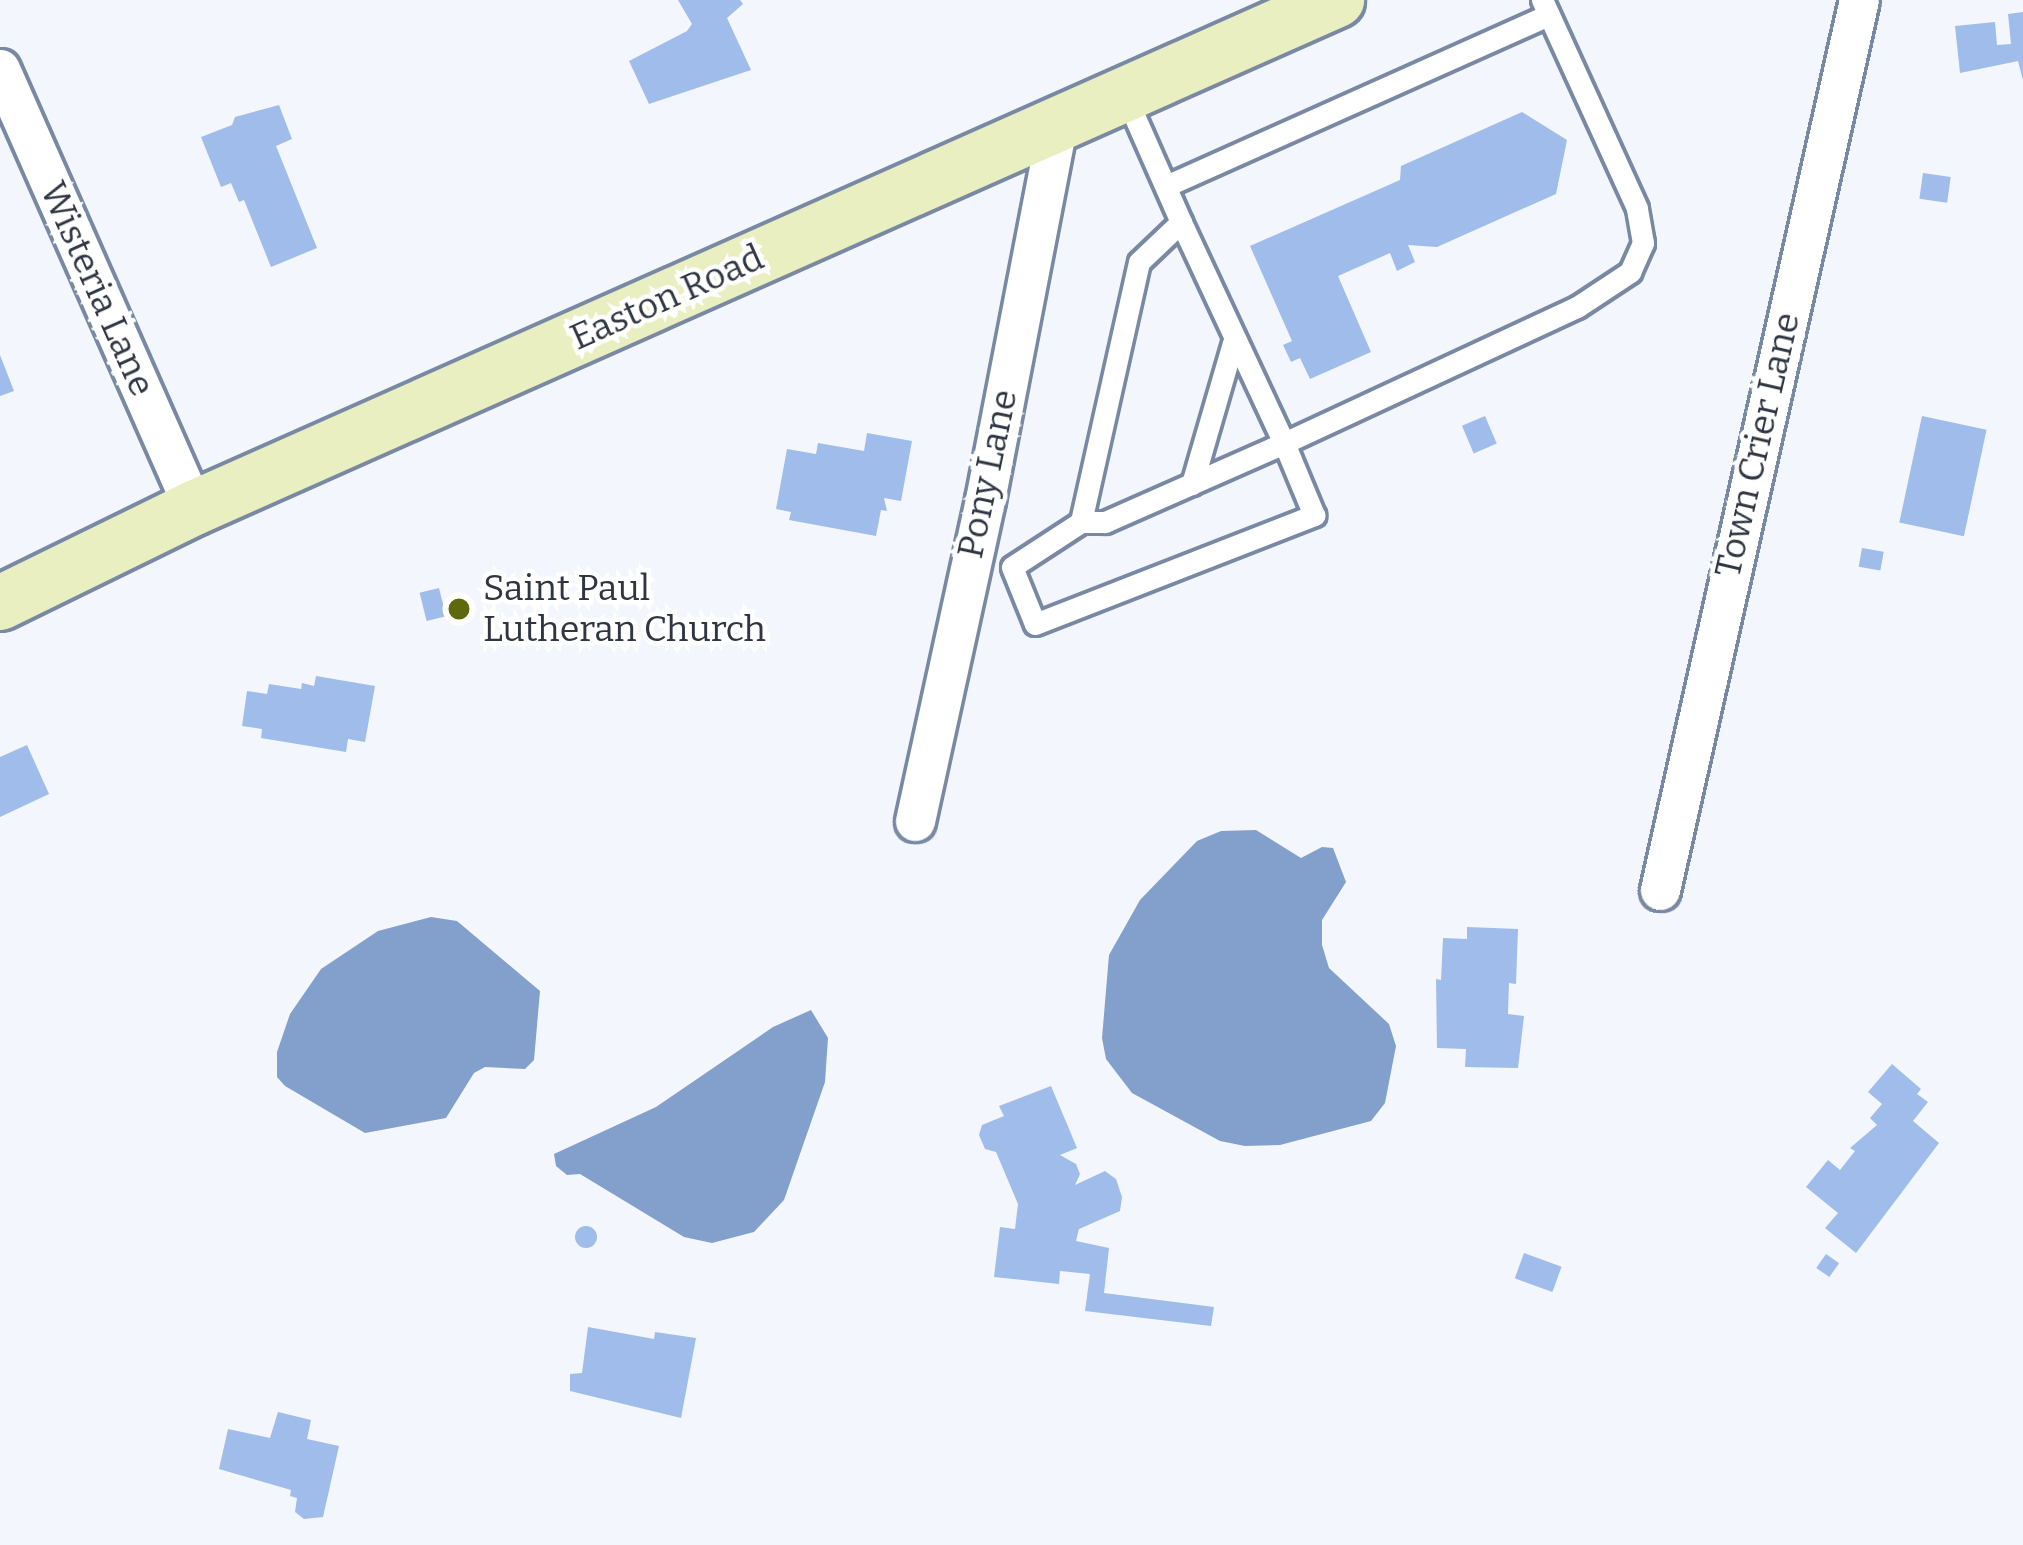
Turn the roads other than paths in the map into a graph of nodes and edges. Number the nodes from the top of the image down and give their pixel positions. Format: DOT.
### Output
graph roads {
  1 [pos="1337,0"];
  2 [pos="1858,0"];
  3 [pos="1545,7"];
  4 [pos="0,69"];
  5 [pos="1125,94"];
  6 [pos="1057,125"];
  7 [pos="1166,186"];
  8 [pos="1181,222"];
  9 [pos="1233,344"];
  10 [pos="1284,443"];
  11 [pos="1192,484"];
  12 [pos="194,508"];
  13 [pos="1081,522"];
  14 [pos="0,603"];
  15 [pos="915,821"];
  16 [pos="1662,877"];
  1 -- 5 [label="main road, Easton Road"];
  2 -- 16 [label="street, Town Crier Lane"];
  3 -- 7 [label="lane"];
  3 -- 10 [label="lane"];
  4 -- 12 [label="street, Wisteria Lane"];
  5 -- 6 [label="main road, Easton Road"];
  5 -- 7 [label="lane"];
  6 -- 12 [label="main road, Easton Road"];
  6 -- 15 [label="street, Pony Lane"];
  7 -- 8 [label="lane"];
  8 -- 9 [label="lane"];
  8 -- 13 [label="lane"];
  9 -- 10 [label="lane"];
  9 -- 11 [label="lane"];
  10 -- 11 [label="lane"];
  10 -- 13 [label="lane"];
  11 -- 13 [label="lane"];
  12 -- 14 [label="main road, Easton Road"];
}
